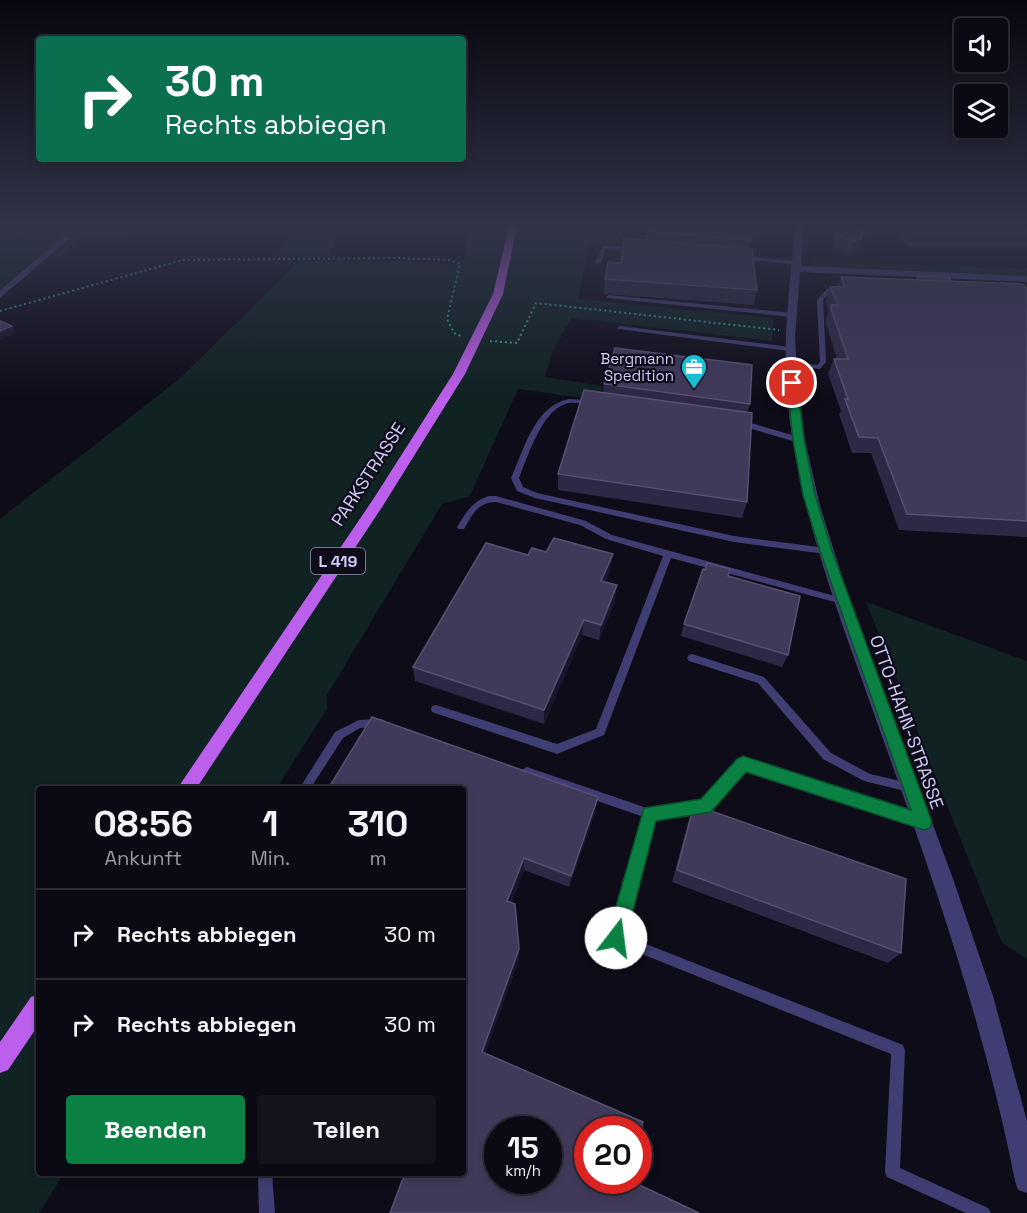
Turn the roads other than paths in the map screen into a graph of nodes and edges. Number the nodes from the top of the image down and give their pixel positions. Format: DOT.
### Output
graph roads {
  1 [pos="13,284"];
  2 [pos="500,284"];
  3 [pos="795,284"];
  4 [pos="850,288"];
  5 [pos="0,295"];
  6 [pos="609,297"];
  7 [pos="792,315"];
  8 [pos="620,328"];
  9 [pos="790,356"];
  10 [pos="602,404"];
  11 [pos="731,421"];
  12 [pos="799,440"];
  13 [pos="461,527"];
  14 [pos="826,551"];
  15 [pos="668,554"];
  16 [pos="842,601"];
  17 [pos="692,658"];
  18 [pos="436,709"];
  19 [pos="394,727"];
  20 [pos="516,768"];
  21 [pos="188,786"];
  22 [pos="306,786"];
  23 [pos="909,787"];
  24 [pos="650,814"];
  25 [pos="924,822"];
  26 [pos="36,1009"];
  27 [pos="0,1062"];
  28 [pos="265,1176"];
  29 [pos="1027,1181"];
  30 [pos="267,1213"];
  31 [pos="983,1213"];
  1 -- 5 [label="street"];
  2 -- 21 [label="main road, PARKSTRASSE / L 419"];
  3 -- 7 [label="street, OTTO-HAHN-STRASSE"];
  4 -- 9 [label="lane"];
  6 -- 7 [label="lane"];
  7 -- 9 [label="street, OTTO-HAHN-STRASSE"];
  8 -- 9 [label="lane"];
  9 -- 12 [label="street, OTTO-HAHN-STRASSE"];
  10 -- 14 [label="lane"];
  11 -- 12 [label="lane"];
  12 -- 14 [label="street, OTTO-HAHN-STRASSE"];
  13 -- 15 [label="lane"];
  14 -- 16 [label="street, OTTO-HAHN-STRASSE"];
  15 -- 16 [label="lane"];
  15 -- 18 [label="lane"];
  16 -- 23 [label="street, OTTO-HAHN-STRASSE"];
  17 -- 23 [label="lane"];
  19 -- 22 [label="lane"];
  20 -- 24 [label="lane"];
  23 -- 25 [label="street, OTTO-HAHN-STRASSE"];
  24 -- 25 [label="lane"];
  24 -- 31 [label="lane"];
  25 -- 29 [label="street, OTTO-HAHN-STRASSE"];
  26 -- 27 [label="main road"];
  28 -- 30 [label="lane"];
}
